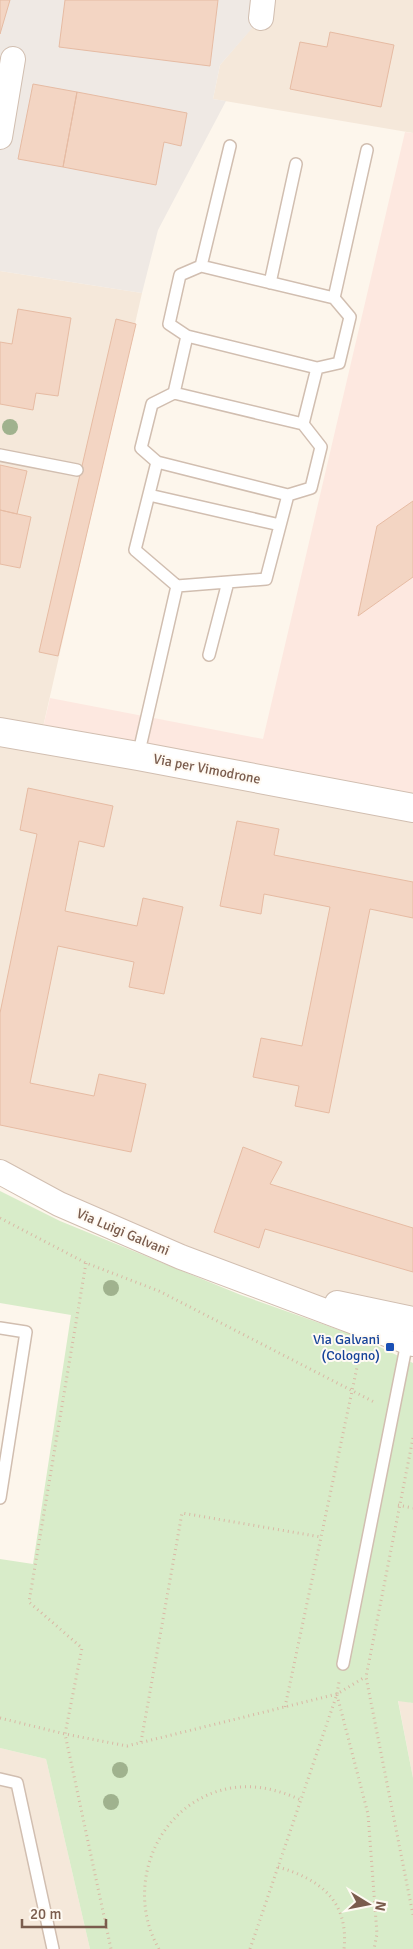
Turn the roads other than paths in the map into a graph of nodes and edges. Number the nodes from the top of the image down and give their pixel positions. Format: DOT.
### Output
graph roads {
  1 [pos="13,59"];
  2 [pos="0,137"];
  3 [pos="230,146"];
  4 [pos="367,150"];
  5 [pos="296,164"];
  6 [pos="201,266"];
  7 [pos="270,282"];
  8 [pos="334,298"];
  9 [pos="187,336"];
  10 [pos="317,368"];
  11 [pos="174,393"];
  12 [pos="303,424"];
  13 [pos="0,455"];
  14 [pos="157,462"];
  15 [pos="76,470"];
  16 [pos="149,495"];
  17 [pos="288,495"];
  18 [pos="280,525"];
  19 [pos="228,582"];
  20 [pos="177,586"];
  21 [pos="209,655"];
  22 [pos="0,732"];
  23 [pos="138,756"];
  24 [pos="413,808"];
  25 [pos="0,1172"];
  26 [pos="250,1284"];
  27 [pos="413,1319"];
  28 [pos="0,1328"];
  29 [pos="410,1343"];
  30 [pos="0,1498"];
  31 [pos="343,1664"];
  32 [pos="0,1779"];
  33 [pos="53,1949"];
  1 -- 2 [label="street"];
  3 -- 6 [label="lane"];
  4 -- 8 [label="lane"];
  5 -- 7 [label="lane"];
  6 -- 7 [label="lane"];
  6 -- 9 [label="lane"];
  7 -- 8 [label="lane"];
  8 -- 10 [label="lane"];
  9 -- 10 [label="lane"];
  9 -- 11 [label="lane"];
  10 -- 12 [label="lane"];
  11 -- 12 [label="lane"];
  11 -- 14 [label="lane"];
  12 -- 17 [label="lane"];
  13 -- 15 [label="lane"];
  14 -- 16 [label="lane"];
  14 -- 17 [label="lane"];
  16 -- 18 [label="lane"];
  16 -- 20 [label="lane"];
  17 -- 18 [label="lane"];
  18 -- 19 [label="lane"];
  19 -- 20 [label="lane"];
  19 -- 21 [label="lane"];
  20 -- 23 [label="lane"];
  22 -- 23 [label="street, Via per Vimodrone"];
  23 -- 24 [label="street, Via per Vimodrone"];
  25 -- 26 [label="street, Via Luigi Galvani"];
  26 -- 27 [label="street, Via Luigi Galvani"];
  26 -- 29 [label="street, Via Luigi Galvani"];
  28 -- 30 [label="lane"];
  29 -- 31 [label="lane"];
  32 -- 33 [label="lane"];
}
